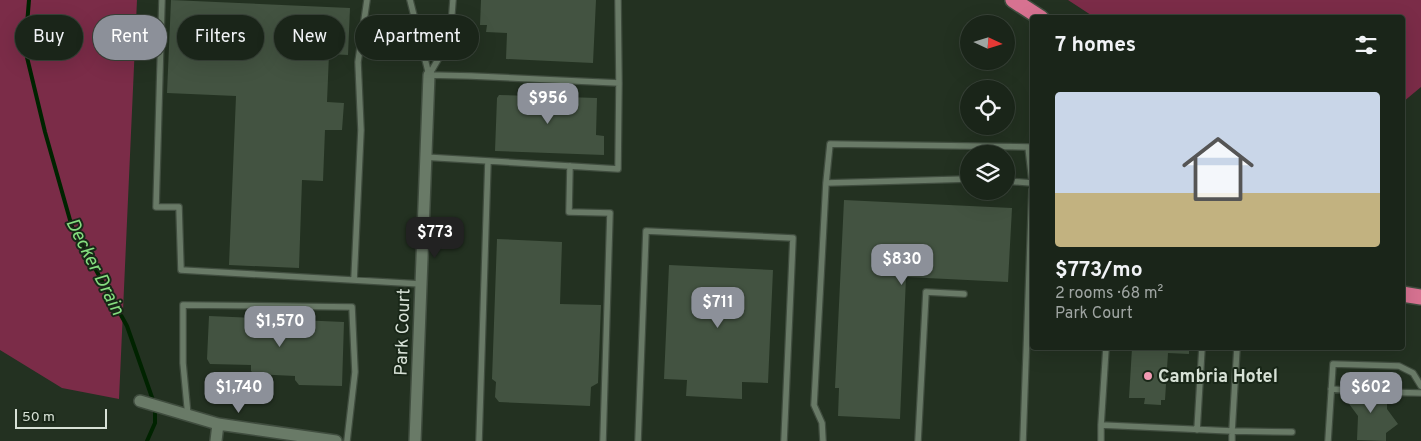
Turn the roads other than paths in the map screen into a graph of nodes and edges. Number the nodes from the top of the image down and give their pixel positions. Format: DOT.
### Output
graph roads {
  1 [pos="162,0"];
  2 [pos="367,0"];
  3 [pos="410,0"];
  4 [pos="453,0"];
  5 [pos="618,0"];
  6 [pos="1013,0"];
  7 [pos="1036,15"];
  8 [pos="429,75"];
  9 [pos="619,83"];
  10 [pos="424,157"];
  11 [pos="488,161"];
  12 [pos="1030,165"];
  13 [pos="570,166"];
  14 [pos="960,179"];
  15 [pos="1015,181"];
  16 [pos="1030,182"];
  17 [pos="826,183"];
  18 [pos="1030,246"];
  19 [pos="354,280"];
  20 [pos="421,284"];
  21 [pos="964,294"];
  22 [pos="1405,294"];
  23 [pos="1421,297"];
  24 [pos="1106,350"];
  25 [pos="1202,350"];
  26 [pos="1237,350"];
  27 [pos="1421,386"];
  28 [pos="1331,389"];
  29 [pos="1359,391"];
  30 [pos="1374,392"];
  31 [pos="1421,393"];
  32 [pos="140,401"];
  33 [pos="188,416"];
  34 [pos="218,424"];
  35 [pos="1101,424"];
  36 [pos="1197,430"];
  37 [pos="1232,431"];
  38 [pos="1292,432"];
  39 [pos="216,441"];
  40 [pos="332,441"];
  41 [pos="336,441"];
  42 [pos="347,441"];
  43 [pos="415,441"];
  44 [pos="479,441"];
  45 [pos="603,441"];
  46 [pos="638,441"];
  47 [pos="784,441"];
  48 [pos="823,441"];
  49 [pos="918,441"];
  50 [pos="1023,441"];
  51 [pos="1101,441"];
  52 [pos="1232,441"];
  53 [pos="1328,441"];
  1 -- 19 [label="lane"];
  2 -- 19 [label="lane"];
  3 -- 8 [label="lane"];
  4 -- 8 [label="lane"];
  5 -- 9 [label="lane"];
  6 -- 7 [label="highway"];
  8 -- 9 [label="lane"];
  8 -- 10 [label="street, Park Court"];
  9 -- 13 [label="lane"];
  10 -- 11 [label="lane"];
  10 -- 20 [label="street, Park Court"];
  11 -- 13 [label="lane"];
  11 -- 44 [label="lane"];
  12 -- 17 [label="lane"];
  13 -- 45 [label="lane"];
  14 -- 17 [label="lane"];
  15 -- 16 [label="lane"];
  17 -- 48 [label="lane"];
  18 -- 50 [label="lane"];
  19 -- 20 [label="lane"];
  20 -- 43 [label="street, Park Court"];
  21 -- 49 [label="lane"];
  22 -- 23 [label="highway"];
  24 -- 35 [label="lane"];
  25 -- 36 [label="lane"];
  26 -- 37 [label="lane"];
  27 -- 28 [label="lane"];
  28 -- 29 [label="lane"];
  28 -- 53 [label="lane"];
  30 -- 31 [label="lane"];
  32 -- 33 [label="street"];
  33 -- 34 [label="street"];
  33 -- 42 [label="lane"];
  34 -- 39 [label="street"];
  34 -- 40 [label="street"];
  35 -- 36 [label="lane"];
  35 -- 51 [label="lane"];
  36 -- 37 [label="lane"];
  37 -- 38 [label="lane"];
  37 -- 52 [label="lane"];
  40 -- 41 [label="street"];
  46 -- 47 [label="lane"];
}
